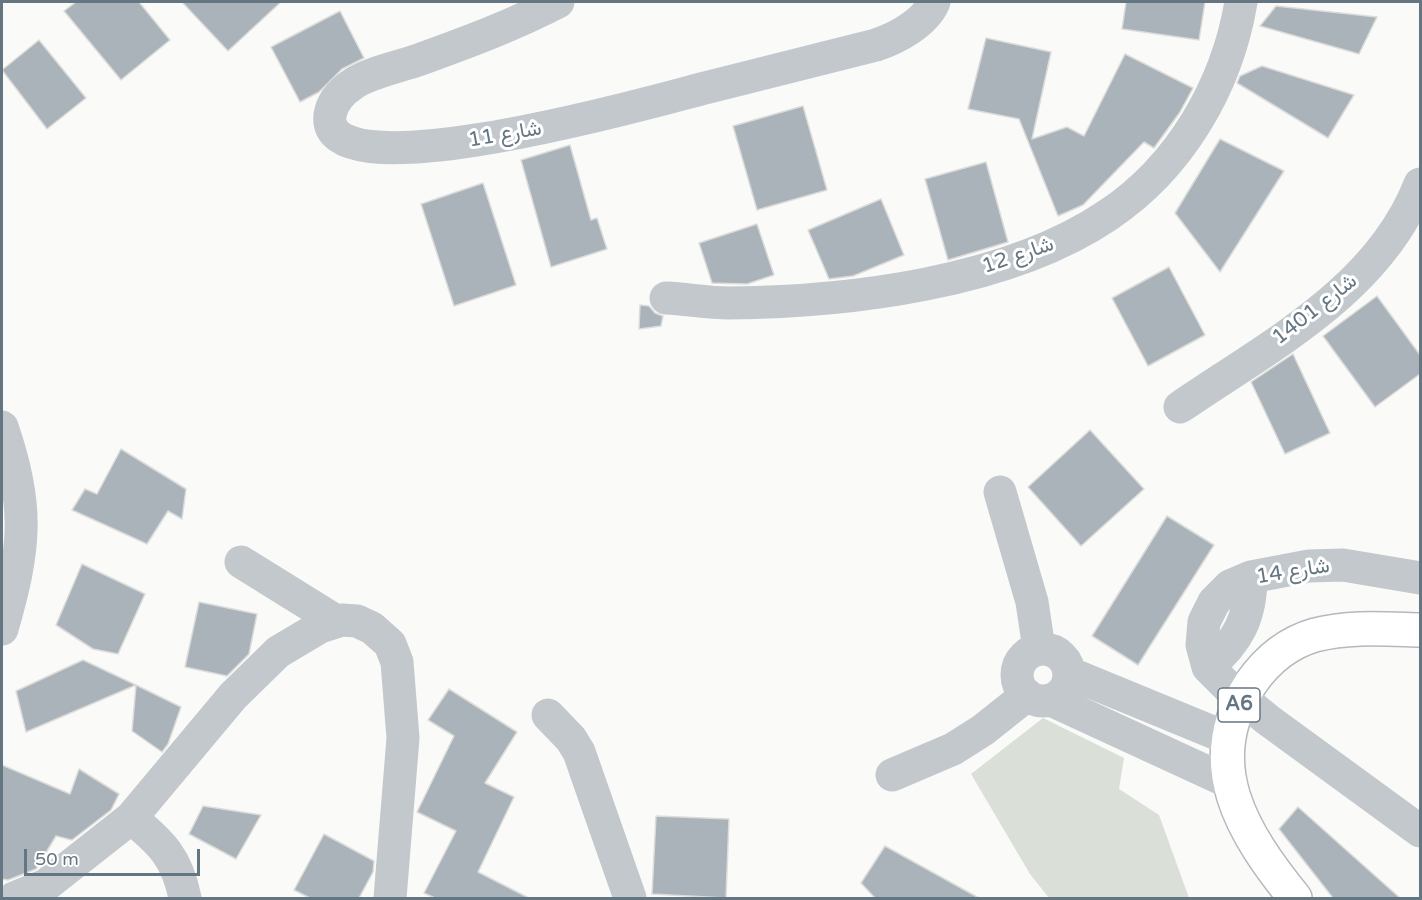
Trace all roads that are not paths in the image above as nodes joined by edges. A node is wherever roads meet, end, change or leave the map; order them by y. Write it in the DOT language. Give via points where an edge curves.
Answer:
graph roads {
  1 [pos="558,2"];
  2 [pos="934,2"];
  3 [pos="1241,2"];
  4 [pos="1420,184"];
  5 [pos="666,298"];
  6 [pos="1180,407"];
  7 [pos="2,427"];
  8 [pos="1000,492"];
  9 [pos="241,562"];
  10 [pos="1251,578"];
  11 [pos="1420,578"];
  12 [pos="336,621"];
  13 [pos="2,629"];
  14 [pos="1420,630"];
  15 [pos="1238,637"];
  16 [pos="1039,649"];
  17 [pos="1267,663"];
  18 [pos="1208,667"];
  19 [pos="1049,689"];
  20 [pos="1242,697"];
  21 [pos="548,715"];
  22 [pos="1227,738"];
  23 [pos="892,775"];
  24 [pos="1231,783"];
  25 [pos="131,818"];
  26 [pos="1420,831"];
  27 [pos="15,898"];
  28 [pos="185,898"];
  29 [pos="390,898"];
  30 [pos="630,898"];
  31 [pos="1294,898"];
  1 -- 2 [label="street, شارع 11" via="472,40 354,83 332,104 329,120 339,137 356,145 404,147 529,133 882,43 916,23"];
  3 -- 5 [label="street, شارع 12" via="1207,107 1136,192 1083,231 1050,247 978,271 907,288 728,303"];
  4 -- 6 [label="street, شارع 1401" via="1393,239 1349,287"];
  7 -- 13 [label="street" via="16,467 21,500 16,579"];
  8 -- 16 [label="street" via="1032,602"];
  9 -- 12 [label="street"];
  10 -- 11 [label="street, شارع 14" via="1309,566 1343,565"];
  10 -- 15 [label="street" via="1247,618"];
  10 -- 18 [label="street, شارع 14" via="1230,586 1214,602 1204,622 1202,645"];
  12 -- 25 [label="street" via="278,652 233,696"];
  12 -- 29 [label="street" via="357,621 372,628 390,644 397,662 403,738"];
  14 -- 17 [label="highway, A6" via="1364,629 1316,635 1295,642"];
  15 -- 17 [label="street"];
  15 -- 18 [label="street"];
  16 -- 19 [label="street" via="1056,652 1063,658"];
  16 -- 19 [label="street" via="1024,657 1017,681"];
  17 -- 20 [label="highway, A6"];
  18 -- 20 [label="street"];
  19 -- 22 [label="street"];
  19 -- 23 [label="street" via="961,744"];
  19 -- 24 [label="street"];
  20 -- 22 [label="highway, A6"];
  20 -- 26 [label="street"];
  21 -- 30 [label="street" via="579,752"];
  22 -- 24 [label="highway, A6" via="1226,761"];
  24 -- 31 [label="highway, A6" via="1248,833"];
  25 -- 27 [label="street" via="46,885"];
  25 -- 28 [label="street" via="165,848 178,870"];
}
